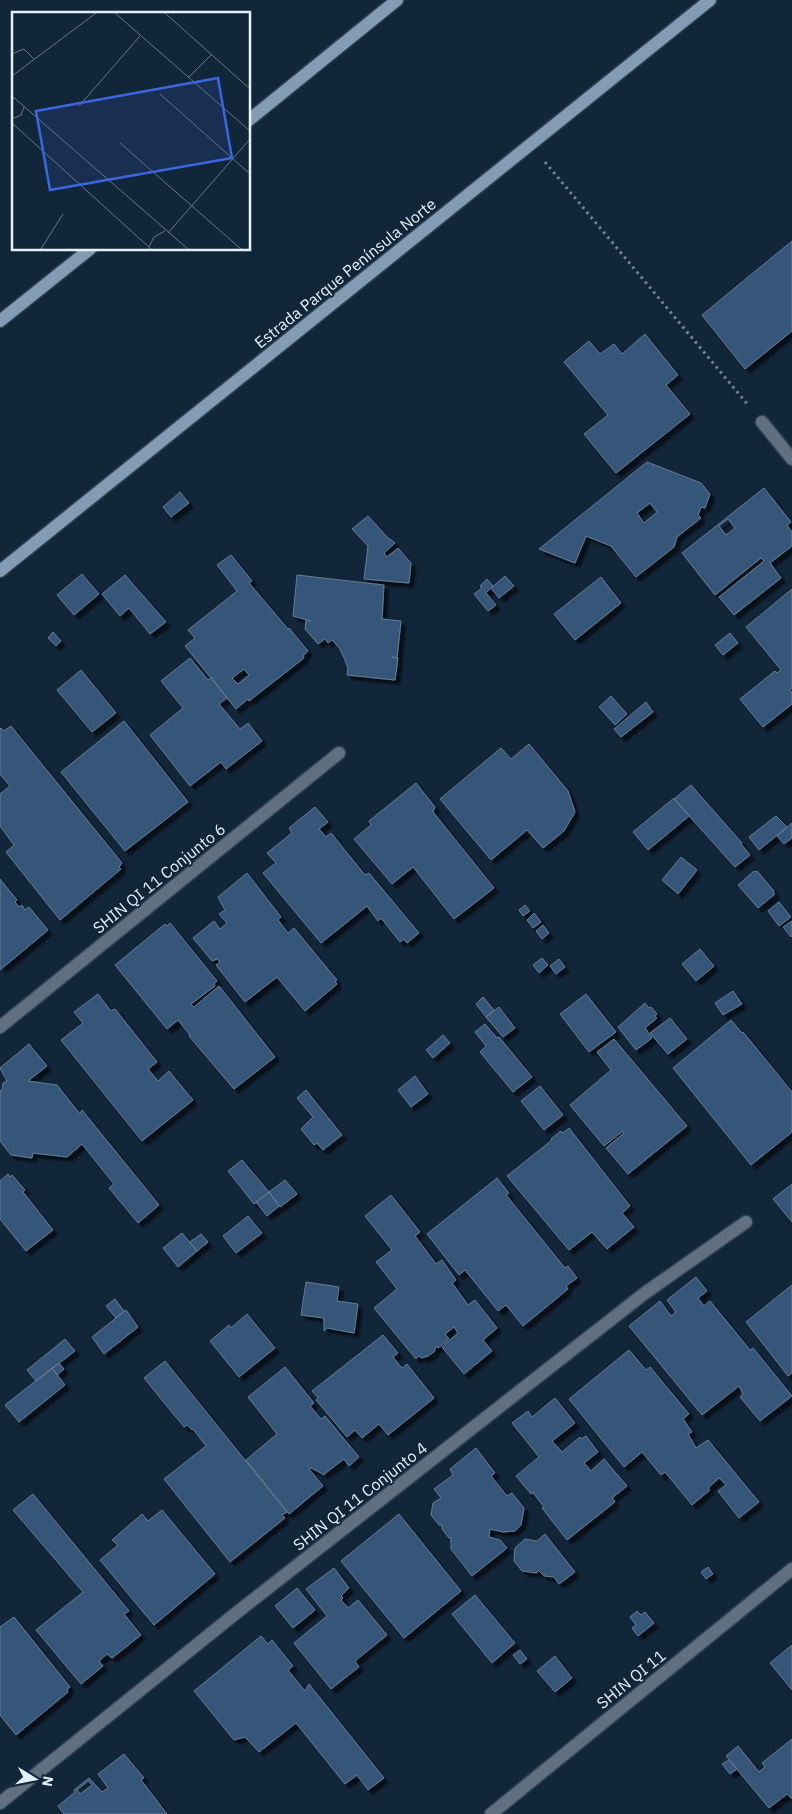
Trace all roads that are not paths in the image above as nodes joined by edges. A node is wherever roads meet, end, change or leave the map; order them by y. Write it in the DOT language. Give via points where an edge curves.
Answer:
graph roads {
  1 [pos="397,0"];
  2 [pos="710,0"];
  3 [pos="250,119"];
  4 [pos="89,250"];
  5 [pos="0,321"];
  6 [pos="762,422"];
  7 [pos="792,459"];
  8 [pos="0,571"];
  9 [pos="339,753"];
  10 [pos="0,1027"];
  11 [pos="746,1222"];
  12 [pos="792,1569"];
  13 [pos="0,1803"];
  14 [pos="491,1814"];
  1 -- 3 [label="main road"];
  2 -- 8 [label="main road, Estrada Parque Península Norte"];
  4 -- 5 [label="main road"];
  6 -- 7 [label="street"];
  9 -- 10 [label="street, SHIN QI 11 Conjunto 6"];
  11 -- 13 [label="street, SHIN QI 11 Conjunto 4" via="606,1323"];
  12 -- 14 [label="street, SHIN QI 11"];
}
